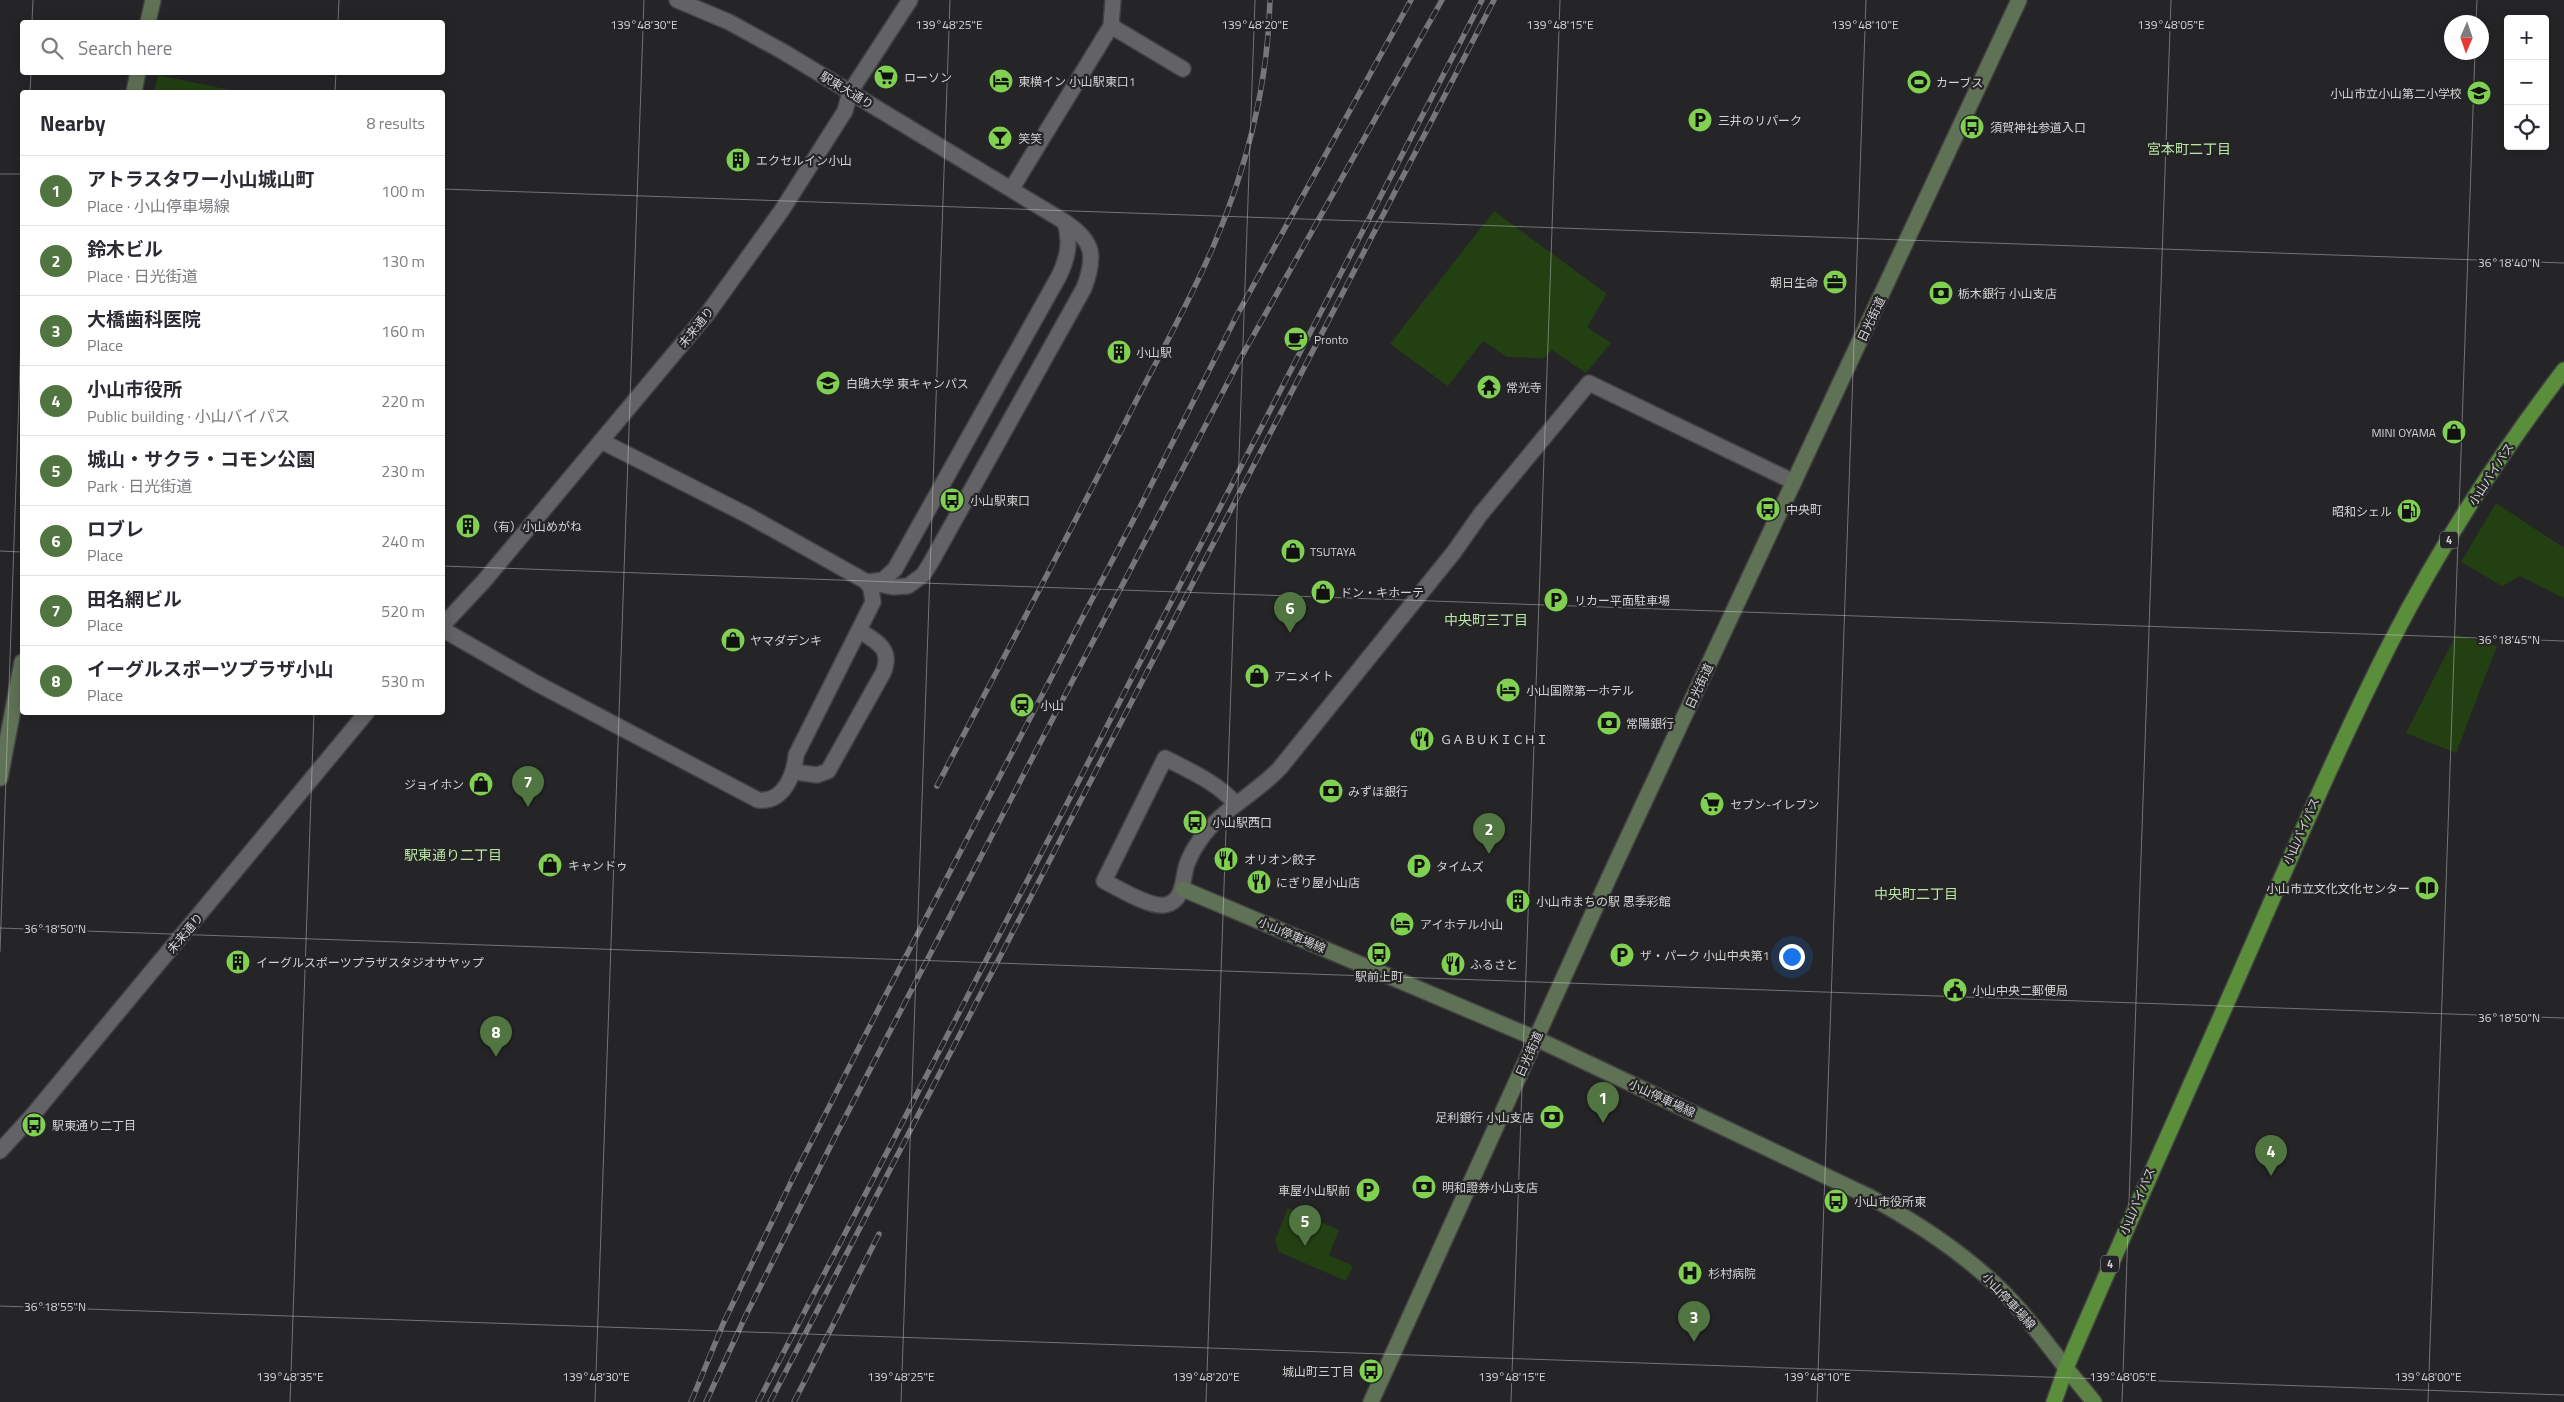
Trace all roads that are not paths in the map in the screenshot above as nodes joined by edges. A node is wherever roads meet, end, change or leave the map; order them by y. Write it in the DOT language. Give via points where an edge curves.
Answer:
graph roads {
  1 [pos="153,0"];
  2 [pos="677,0"];
  3 [pos="910,0"];
  4 [pos="1113,0"];
  5 [pos="2019,0"];
  6 [pos="148,20"];
  7 [pos="1111,26"];
  8 [pos="1183,69"];
  9 [pos="137,75"];
  10 [pos="134,90"];
  11 [pos="850,92"];
  12 [pos="1012,188"];
  13 [pos="1065,222"];
  14 [pos="2564,370"];
  15 [pos="603,442"];
  16 [pos="1794,482"];
  17 [pos="867,582"];
  18 [pos="445,625"];
  19 [pos="445,630"];
  20 [pos="860,631"];
  21 [pos="20,673"];
  22 [pos="366,715"];
  23 [pos="795,772"];
  24 [pos="0,778"];
  25 [pos="1235,803"];
  26 [pos="1183,889"];
  27 [pos="1537,1039"];
  28 [pos="0,1151"];
  29 [pos="2066,1368"];
  30 [pos="1371,1402"];
  31 [pos="2054,1402"];
  32 [pos="2094,1402"];
  1 -- 6 [label="main road"];
  2 -- 11 [label="street, 駅東大通り" via="729,22"];
  3 -- 11 [label="street, 未来通り"];
  4 -- 7 [label="street"];
  5 -- 16 [label="main road, 日光街道"];
  7 -- 8 [label="street"];
  7 -- 12 [label="street"];
  9 -- 10 [label="main road"];
  11 -- 12 [label="street, 駅東大通り"];
  11 -- 15 [label="street, 未来通り" via="845,111 777,218 708,313"];
  12 -- 13 [label="street, 駅東大通り"];
  13 -- 17 [label="street" via="1069,250 1059,276 895,569 883,580"];
  13 -- 17 [label="street, 駅東大通り" via="1088,243 1092,255 1091,271 1084,288 923,575 915,583 900,587"];
  14 -- 29 [label="highway, 小山バイパス / 4" via="2477,493 2414,600 2352,721 2292,850"];
  15 -- 17 [label="street" via="749,516"];
  15 -- 18 [label="street, 未来通り"];
  16 -- 25 [label="street" via="1589,383 1280,768 1268,781"];
  16 -- 27 [label="main road, 日光街道"];
  17 -- 20 [label="street" via="872,602"];
  19 -- 23 [label="street" via="536,683 758,800 766,801 779,795"];
  20 -- 23 [label="street" via="796,755"];
  20 -- 23 [label="street" via="879,642 885,650 887,658 883,673 828,771 816,775"];
  21 -- 24 [label="main road"];
  22 -- 28 [label="street, 未来通り"];
  25 -- 26 [label="street" via="1201,838 1187,865"];
  25 -- 26 [label="street" via="1202,777 1165,758 1104,881 1159,905 1170,903"];
  26 -- 27 [label="main road, 小山停車場線"];
  27 -- 29 [label="main road, 小山停車場線" via="1803,1163 1907,1217 1972,1264 1998,1288"];
  27 -- 30 [label="main road, 日光街道"];
  29 -- 31 [label="highway, 小山バイパス / 4"];
  29 -- 32 [label="main road"];
}
